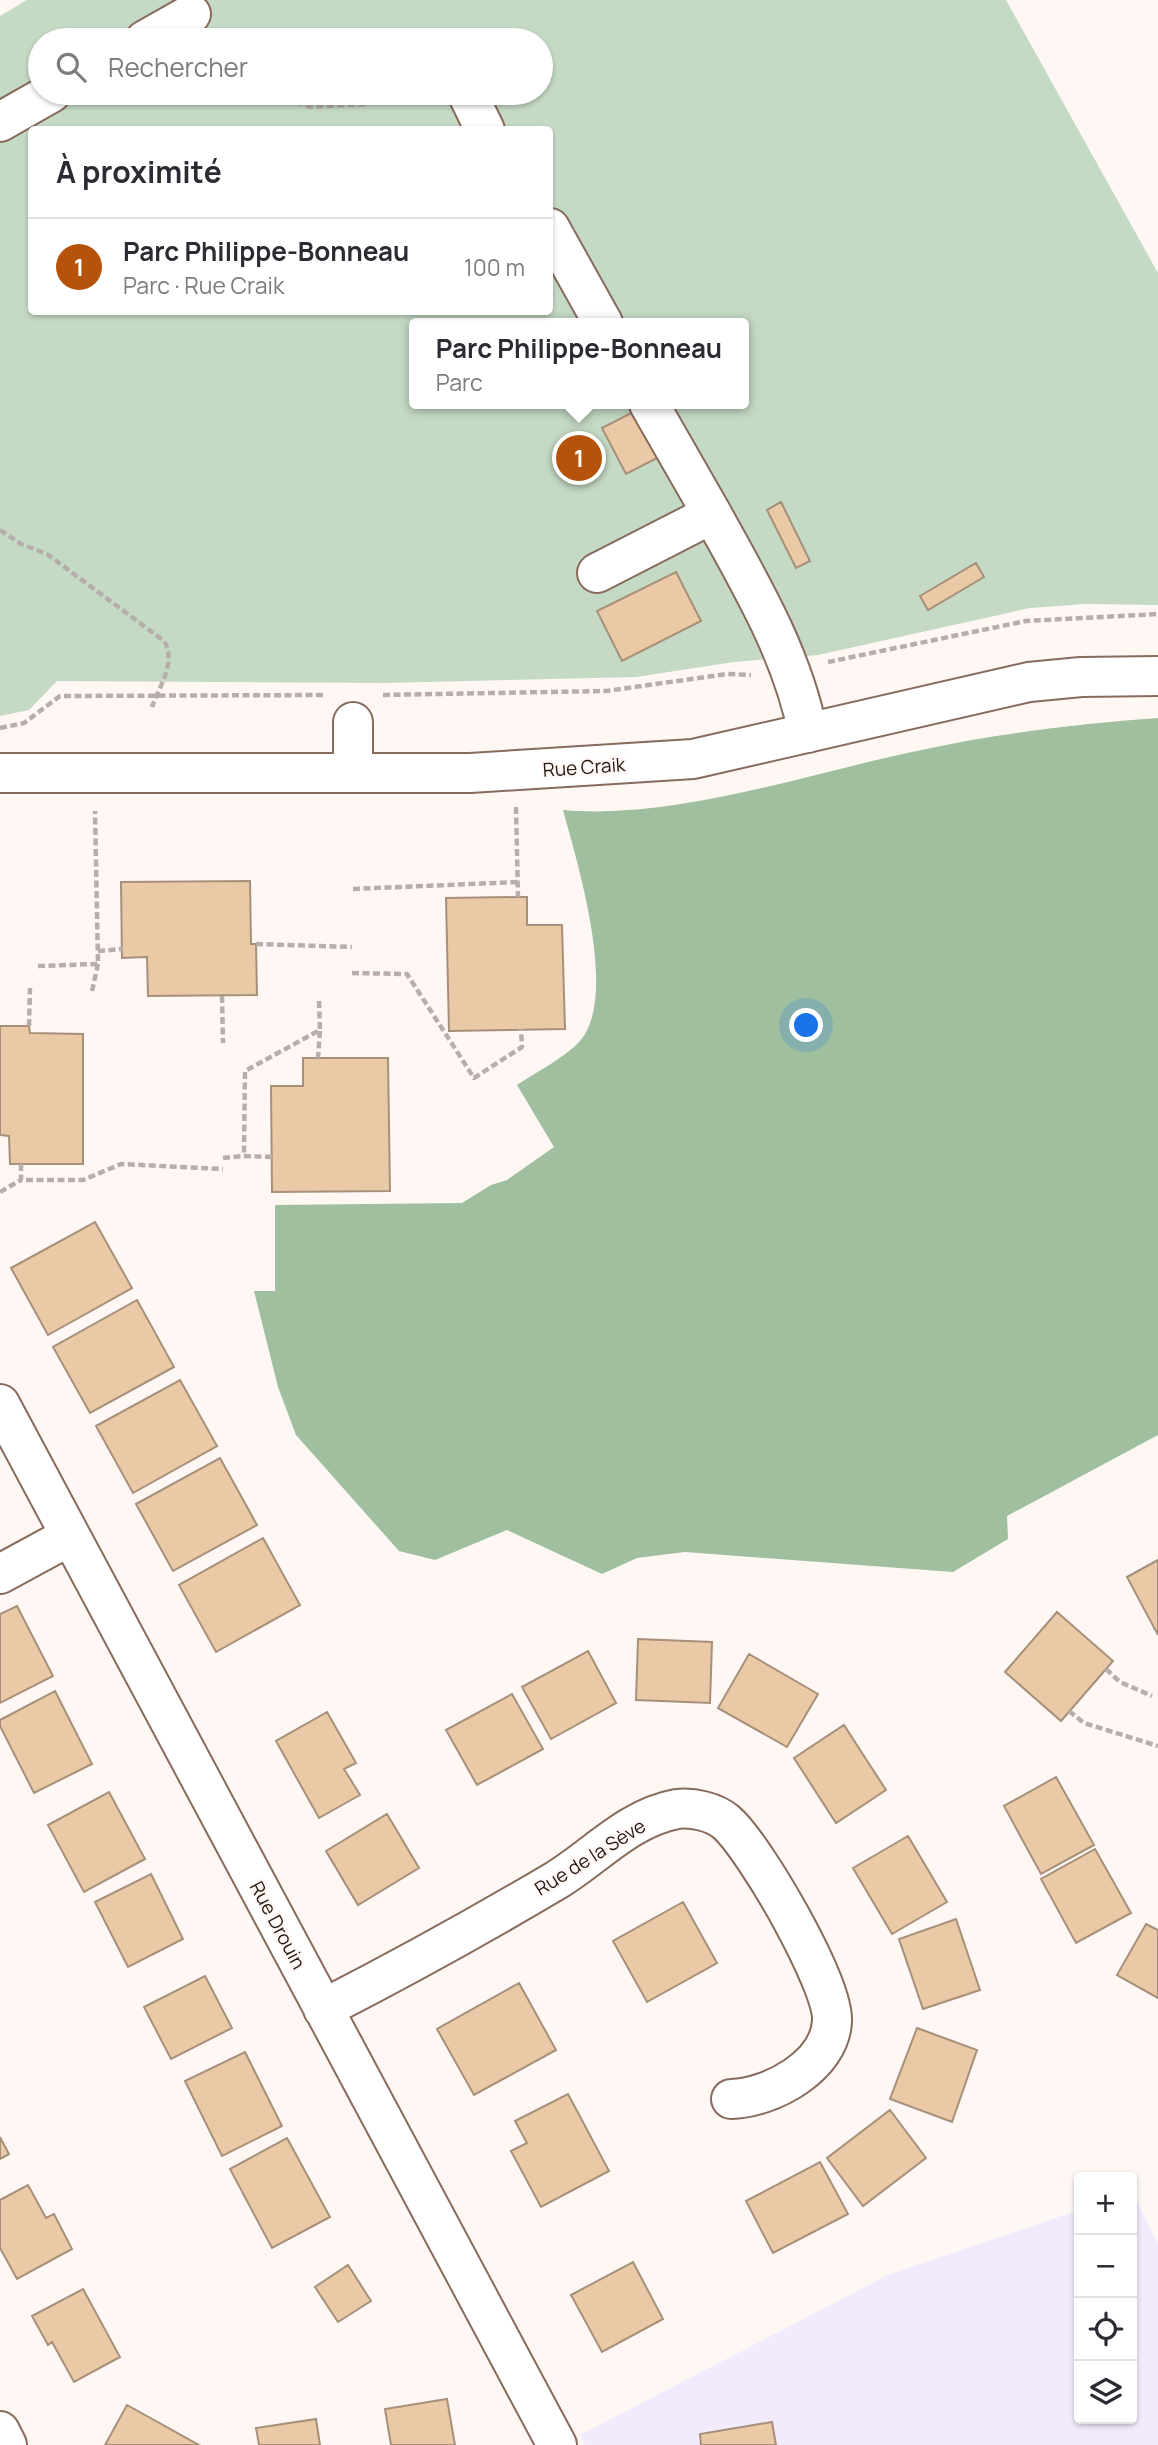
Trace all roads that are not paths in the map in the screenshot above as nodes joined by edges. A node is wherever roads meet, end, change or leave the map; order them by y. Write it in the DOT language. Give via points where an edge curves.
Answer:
graph roads {
  1 [pos="191,14"];
  2 [pos="166,28"];
  3 [pos="30,105"];
  4 [pos="473,105"];
  5 [pos="0,122"];
  6 [pos="483,126"];
  7 [pos="553,233"];
  8 [pos="601,318"];
  9 [pos="652,409"];
  10 [pos="712,514"];
  11 [pos="597,573"];
  12 [pos="1158,676"];
  13 [pos="353,722"];
  14 [pos="808,733"];
  15 [pos="353,772"];
  16 [pos="0,773"];
  17 [pos="0,1404"];
  18 [pos="70,1536"];
  19 [pos="0,1574"];
  20 [pos="323,2010"];
  21 [pos="732,2099"];
  22 [pos="0,2431"];
  23 [pos="7,2445"];
  24 [pos="557,2445"];
  1 -- 2 [label="street"];
  3 -- 5 [label="street"];
  4 -- 6 [label="street"];
  7 -- 8 [label="street"];
  9 -- 10 [label="street"];
  10 -- 11 [label="street"];
  10 -- 14 [label="street" via="772,623 797,685"];
  12 -- 14 [label="street, Rue Craik" via="1029,682"];
  13 -- 15 [label="street"];
  14 -- 15 [label="street, Rue Craik" via="693,759 515,772"];
  15 -- 16 [label="street, Rue Craik"];
  17 -- 18 [label="street, Rue Drouin"];
  18 -- 19 [label="street"];
  18 -- 20 [label="street, Rue Drouin"];
  20 -- 21 [label="street, Rue de la Sève" via="557,1880 628,1829 678,1809 701,1810 724,1820 743,1838 823,1982 832,2022 826,2043 803,2070 761,2094"];
  20 -- 24 [label="street, Rue Drouin"];
  22 -- 23 [label="street"];
}
